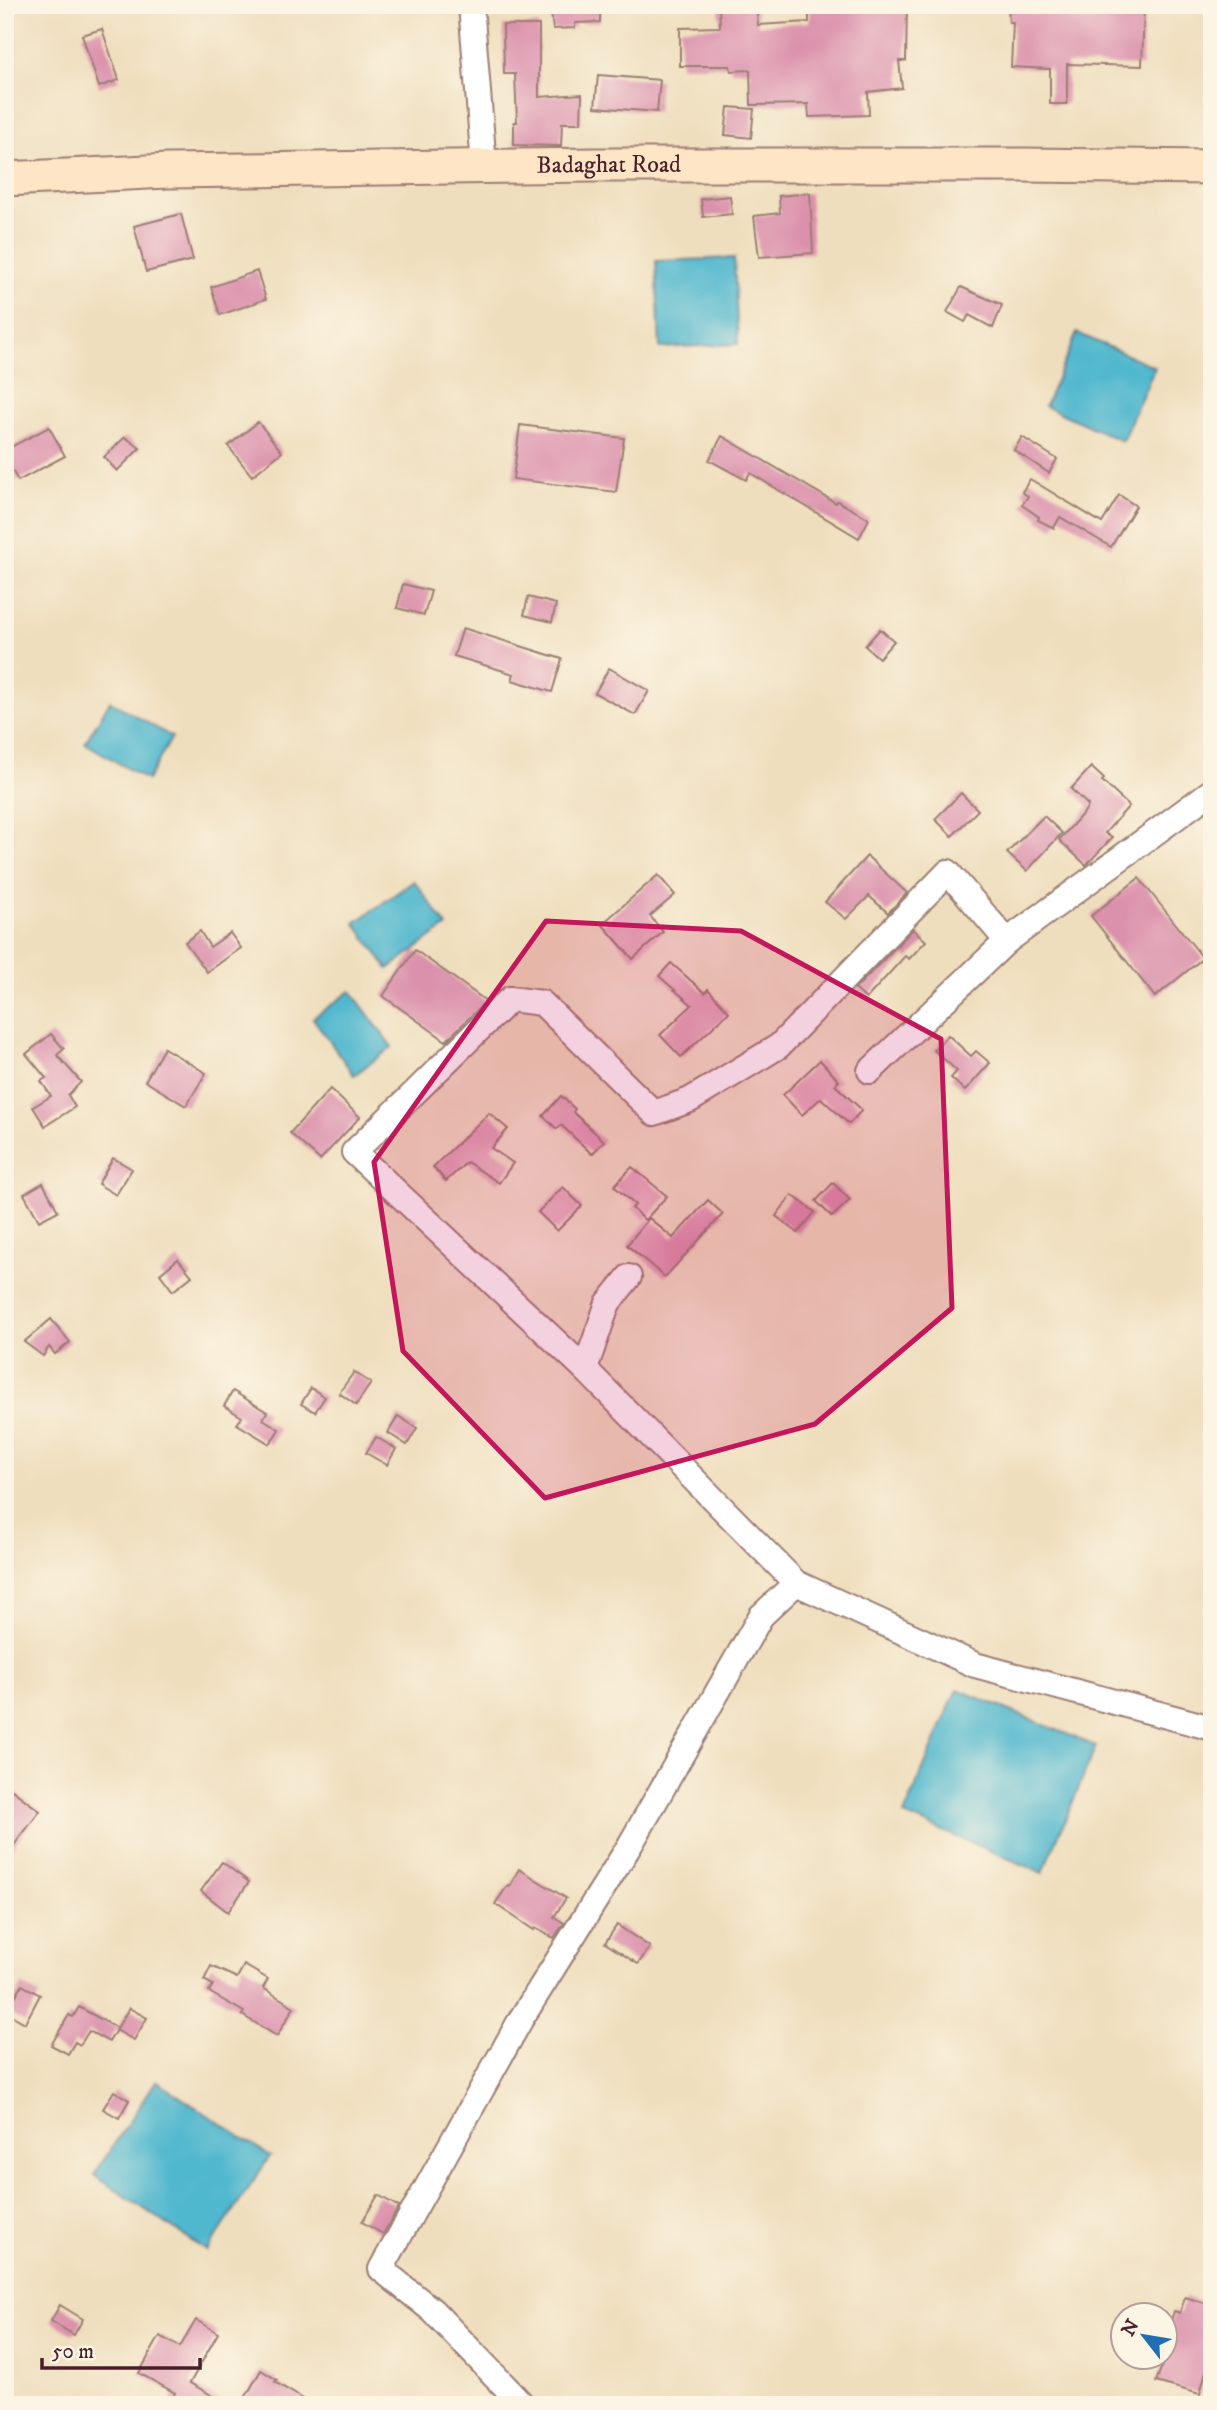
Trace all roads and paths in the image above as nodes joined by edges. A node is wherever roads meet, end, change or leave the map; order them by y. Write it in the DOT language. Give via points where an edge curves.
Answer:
graph roads {
  1 [pos="471,5"];
  2 [pos="484,166"];
  3 [pos="1212,167"];
  4 [pos="5,178"];
  5 [pos="1212,790"];
  6 [pos="1007,941"];
  7 [pos="870,1071"];
  8 [pos="629,1278"];
  9 [pos="585,1369"];
  10 [pos="796,1583"];
  11 [pos="1212,1728"];
  12 [pos="519,2405"];
  1 -- 2 [label="street"];
  2 -- 3 [label="main road, Badaghat Road"];
  2 -- 4 [label="main road, Badaghat Road"];
  5 -- 6 [label="street"];
  6 -- 7 [label="street"];
  6 -- 9 [label="street" via="948,872 779,1046 690,1100 654,1113 542,1003 510,999 354,1152"];
  8 -- 9 [label="street" via="608,1303"];
  9 -- 10 [label="street"];
  10 -- 11 [label="street" via="975,1665"];
  10 -- 12 [label="street" via="761,1616 630,1845 521,2019 381,2269 433,2311"];
}
